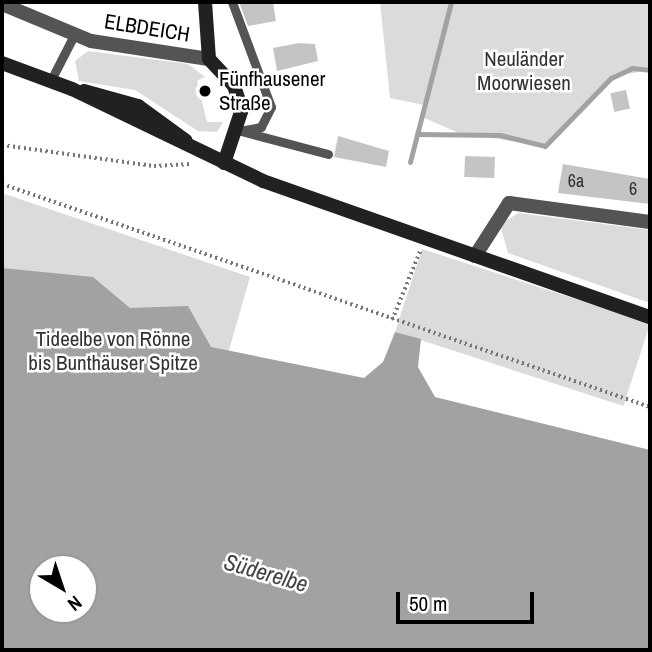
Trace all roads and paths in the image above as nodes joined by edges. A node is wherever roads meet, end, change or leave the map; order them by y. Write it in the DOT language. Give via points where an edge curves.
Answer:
graph roads {
  1 [pos="205,2"];
  2 [pos="232,2"];
  3 [pos="2,4"];
  4 [pos="74,36"];
  5 [pos="209,59"];
  6 [pos="2,63"];
  7 [pos="51,80"];
  8 [pos="239,131"];
  9 [pos="2,145"];
  10 [pos="328,154"];
  11 [pos="224,163"];
  12 [pos="2,184"];
  13 [pos="650,222"];
  14 [pos="475,256"];
  15 [pos="417,258"];
  16 [pos="650,317"];
  17 [pos="392,320"];
  18 [pos="650,407"];
  1 -- 5 [label="street"];
  2 -- 8 [label="lane" via="271,107 261,127"];
  3 -- 4 [label="street, ELBDEICH"];
  4 -- 5 [label="street, ELBDEICH"];
  4 -- 7 [label="lane"];
  5 -- 8 [label="street" via="239,96"];
  6 -- 7 [label="street"];
  7 -- 11 [label="street" via="138,106 197,150"];
  8 -- 10 [label="lane"];
  8 -- 11 [label="street"];
  9 -- 11 [label="path" via="154,166"];
  11 -- 14 [label="street"];
  12 -- 17 [label="path"];
  13 -- 14 [label="street" via="509,203"];
  14 -- 16 [label="street"];
  15 -- 17 [label="path"];
  17 -- 18 [label="path"];
}
